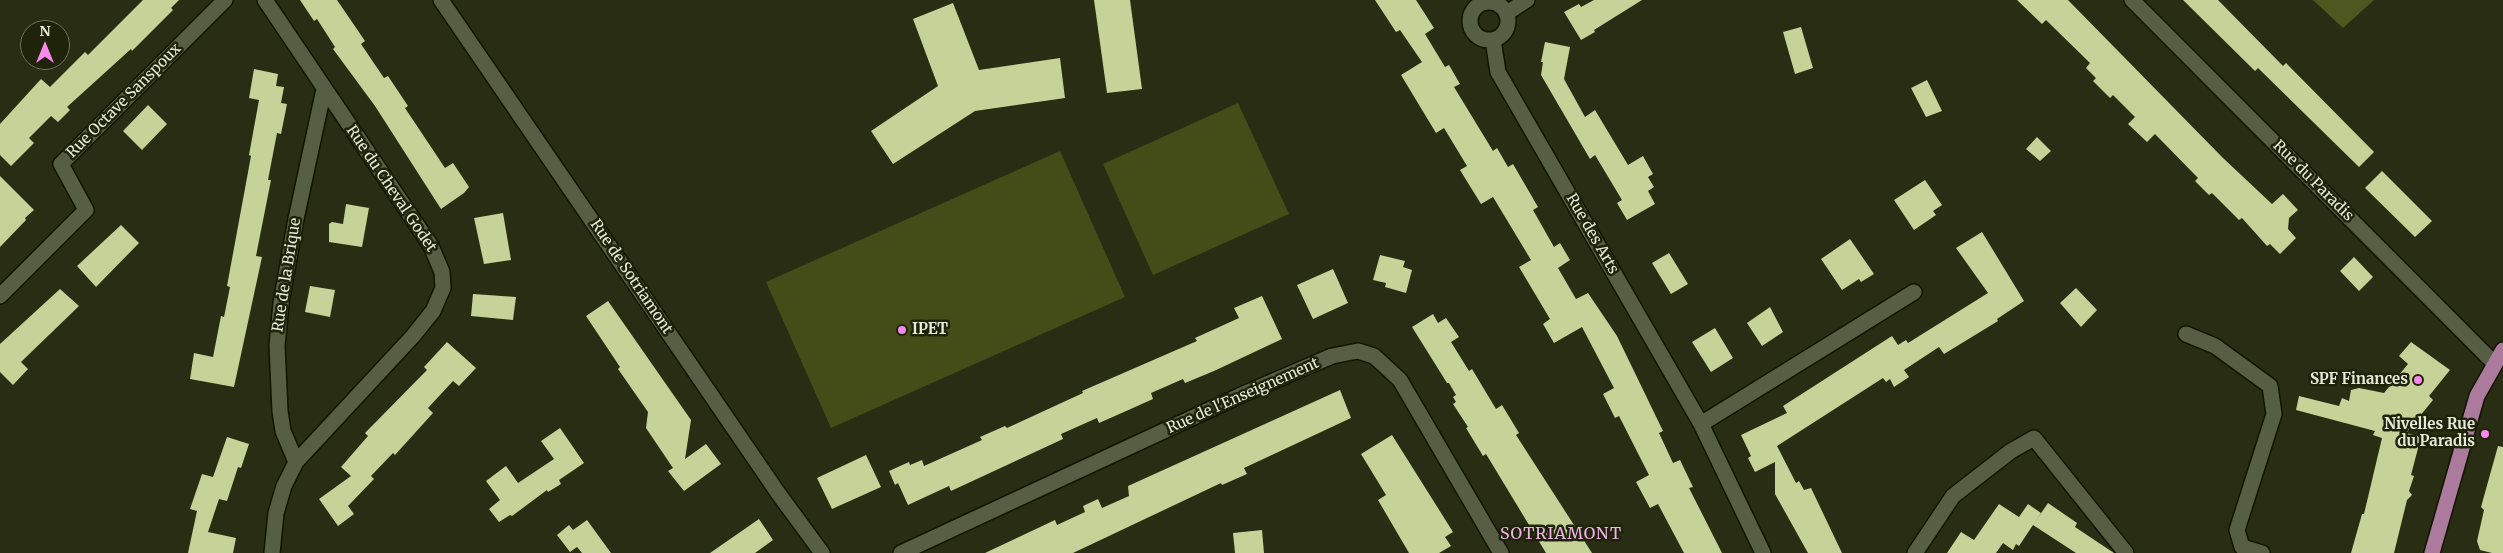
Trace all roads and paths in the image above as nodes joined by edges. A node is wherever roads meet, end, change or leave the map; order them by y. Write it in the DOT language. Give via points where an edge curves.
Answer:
graph roads {
  1 [pos="225,0"];
  2 [pos="265,0"];
  3 [pos="441,0"];
  4 [pos="1527,0"];
  5 [pos="2132,0"];
  6 [pos="1469,5"];
  7 [pos="1507,13"];
  8 [pos="1493,40"];
  9 [pos="324,88"];
  10 [pos="1914,292"];
  11 [pos="0,296"];
  12 [pos="2186,334"];
  13 [pos="2498,357"];
  14 [pos="1701,424"];
  15 [pos="296,462"];
  16 [pos="272,553"];
  17 [pos="822,553"];
  18 [pos="901,553"];
  19 [pos="1501,553"];
  20 [pos="1763,553"];
  21 [pos="1915,553"];
  22 [pos="2126,553"];
  23 [pos="2262,553"];
  24 [pos="2432,553"];
  1 -- 11 [label="street, Rue Octave Sanspoux" via="61,164 86,210"];
  2 -- 9 [label="street, Rue du Cheval Godet"];
  3 -- 17 [label="street, Rue de Sotriamont" via="778,494"];
  4 -- 7 [label="street"];
  5 -- 13 [label="street, Rue du Paradis"];
  6 -- 7 [label="street" via="1489,1 1498,3"];
  6 -- 8 [label="street" via="1474,33"];
  7 -- 8 [label="street" via="1509,19 1505,32"];
  8 -- 14 [label="street, Rue des Arts" via="1498,72"];
  9 -- 15 [label="street, Rue de la Brique" via="296,219 281,302 277,346 280,411"];
  9 -- 15 [label="street, Rue du Cheval Godet" via="431,246 442,272 443,288 433,312 413,336"];
  10 -- 14 [label="street"];
  12 -- 23 [label="street" via="2215,346 2270,386 2274,414 2237,530 2242,547"];
  13 -- 24 [label="main road" via="2478,396"];
  14 -- 20 [label="street, Rue des Arts"];
  15 -- 16 [label="street, Rue du Cheval Godet" via="276,513"];
  18 -- 19 [label="street, Rue de l'Enseignement" via="1239,396 1332,356 1358,351 1374,356 1400,380"];
  21 -- 22 [label="street" via="1953,496 2011,451 2034,438"];
}
